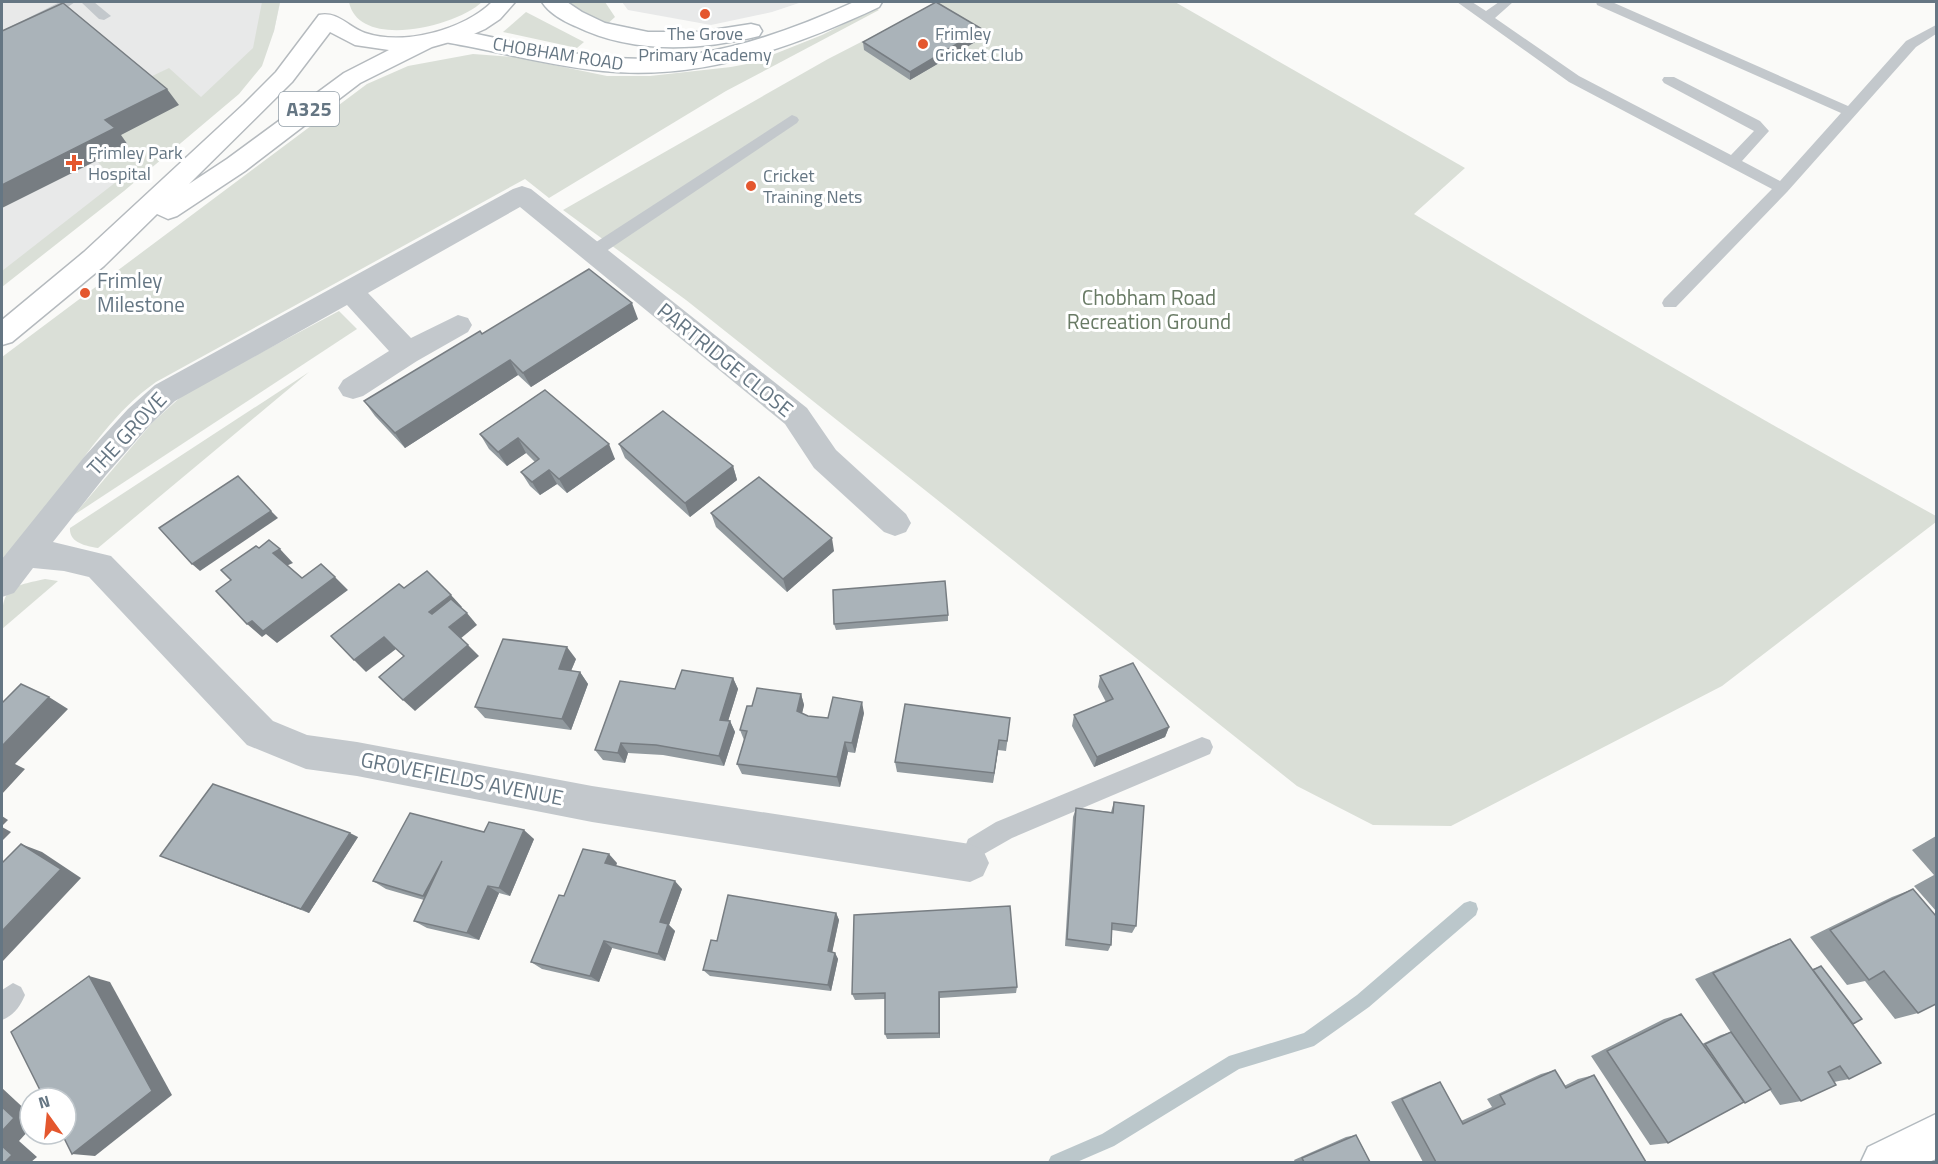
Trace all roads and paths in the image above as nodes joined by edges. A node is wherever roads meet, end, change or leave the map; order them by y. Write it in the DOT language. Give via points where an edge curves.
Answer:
graph roads {
  1 [pos="68,2"];
  2 [pos="87,2"];
  3 [pos="504,2"];
  4 [pos="553,2"];
  5 [pos="828,2"];
  6 [pos="871,2"];
  7 [pos="1464,2"];
  8 [pos="1507,2"];
  9 [pos="1602,2"];
  10 [pos="327,11"];
  11 [pos="50,13"];
  12 [pos="104,16"];
  13 [pos="1486,18"];
  14 [pos="1936,29"];
  15 [pos="37,30"];
  16 [pos="2,36"];
  17 [pos="437,38"];
  18 [pos="1669,80"];
  19 [pos="1851,112"];
  20 [pos="792,120"];
  21 [pos="1733,162"];
  22 [pos="1782,188"];
  23 [pos="540,211"];
  24 [pos="592,252"];
  25 [pos="94,259"];
  26 [pos="349,290"];
  27 [pos="1670,303"];
  28 [pos="458,325"];
  29 [pos="2,334"];
  30 [pos="407,353"];
  31 [pos="353,388"];
  32 [pos="895,523"];
  33 [pos="25,554"];
  34 [pos="2,583"];
  35 [pos="1202,747"];
  36 [pos="970,862"];
  37 [pos="1936,1136"];
  38 [pos="1883,1162"];
  1 -- 11 [label="lane"];
  2 -- 12 [label="lane"];
  3 -- 17 [label="main road" via="486,18"];
  4 -- 5 [label="main road, CHOBHAM ROAD" via="606,32 680,40 734,35"];
  6 -- 17 [label="main road, CHOBHAM ROAD" via="766,46 706,62 677,65 602,64"];
  7 -- 13 [label="lane"];
  8 -- 13 [label="lane"];
  9 -- 19 [label="lane"];
  10 -- 17 [label="main road" via="347,34 364,40 399,45"];
  10 -- 25 [label="main road, A325" via="284,76 253,109"];
  11 -- 15 [label="lane"];
  11 -- 16 [label="lane"];
  13 -- 21 [label="lane" via="1574,79"];
  14 -- 19 [label="lane" via="1911,44"];
  17 -- 25 [label="main road, A325" via="352,78 236,165"];
  18 -- 21 [label="lane" via="1762,131"];
  19 -- 22 [label="lane"];
  20 -- 24 [label="lane"];
  21 -- 22 [label="lane"];
  22 -- 27 [label="lane"];
  23 -- 24 [label="street, PARTRIDGE CLOSE"];
  23 -- 26 [label="street, THE GROVE" via="522,195"];
  24 -- 32 [label="street, PARTRIDGE CLOSE" via="796,416 825,459"];
  25 -- 29 [label="main road, A325"];
  26 -- 30 [label="street"];
  26 -- 33 [label="street, THE GROVE" via="154,401 95,466"];
  28 -- 30 [label="street"];
  30 -- 31 [label="street"];
  33 -- 34 [label="street, THE GROVE"];
  33 -- 36 [label="street, GROVEFIELDS AVENUE" via="64,557 99,566 260,733 306,752 592,804"];
  35 -- 36 [label="lane" via="1004,830 976,847"];
  37 -- 38 [label="main road"];
}
